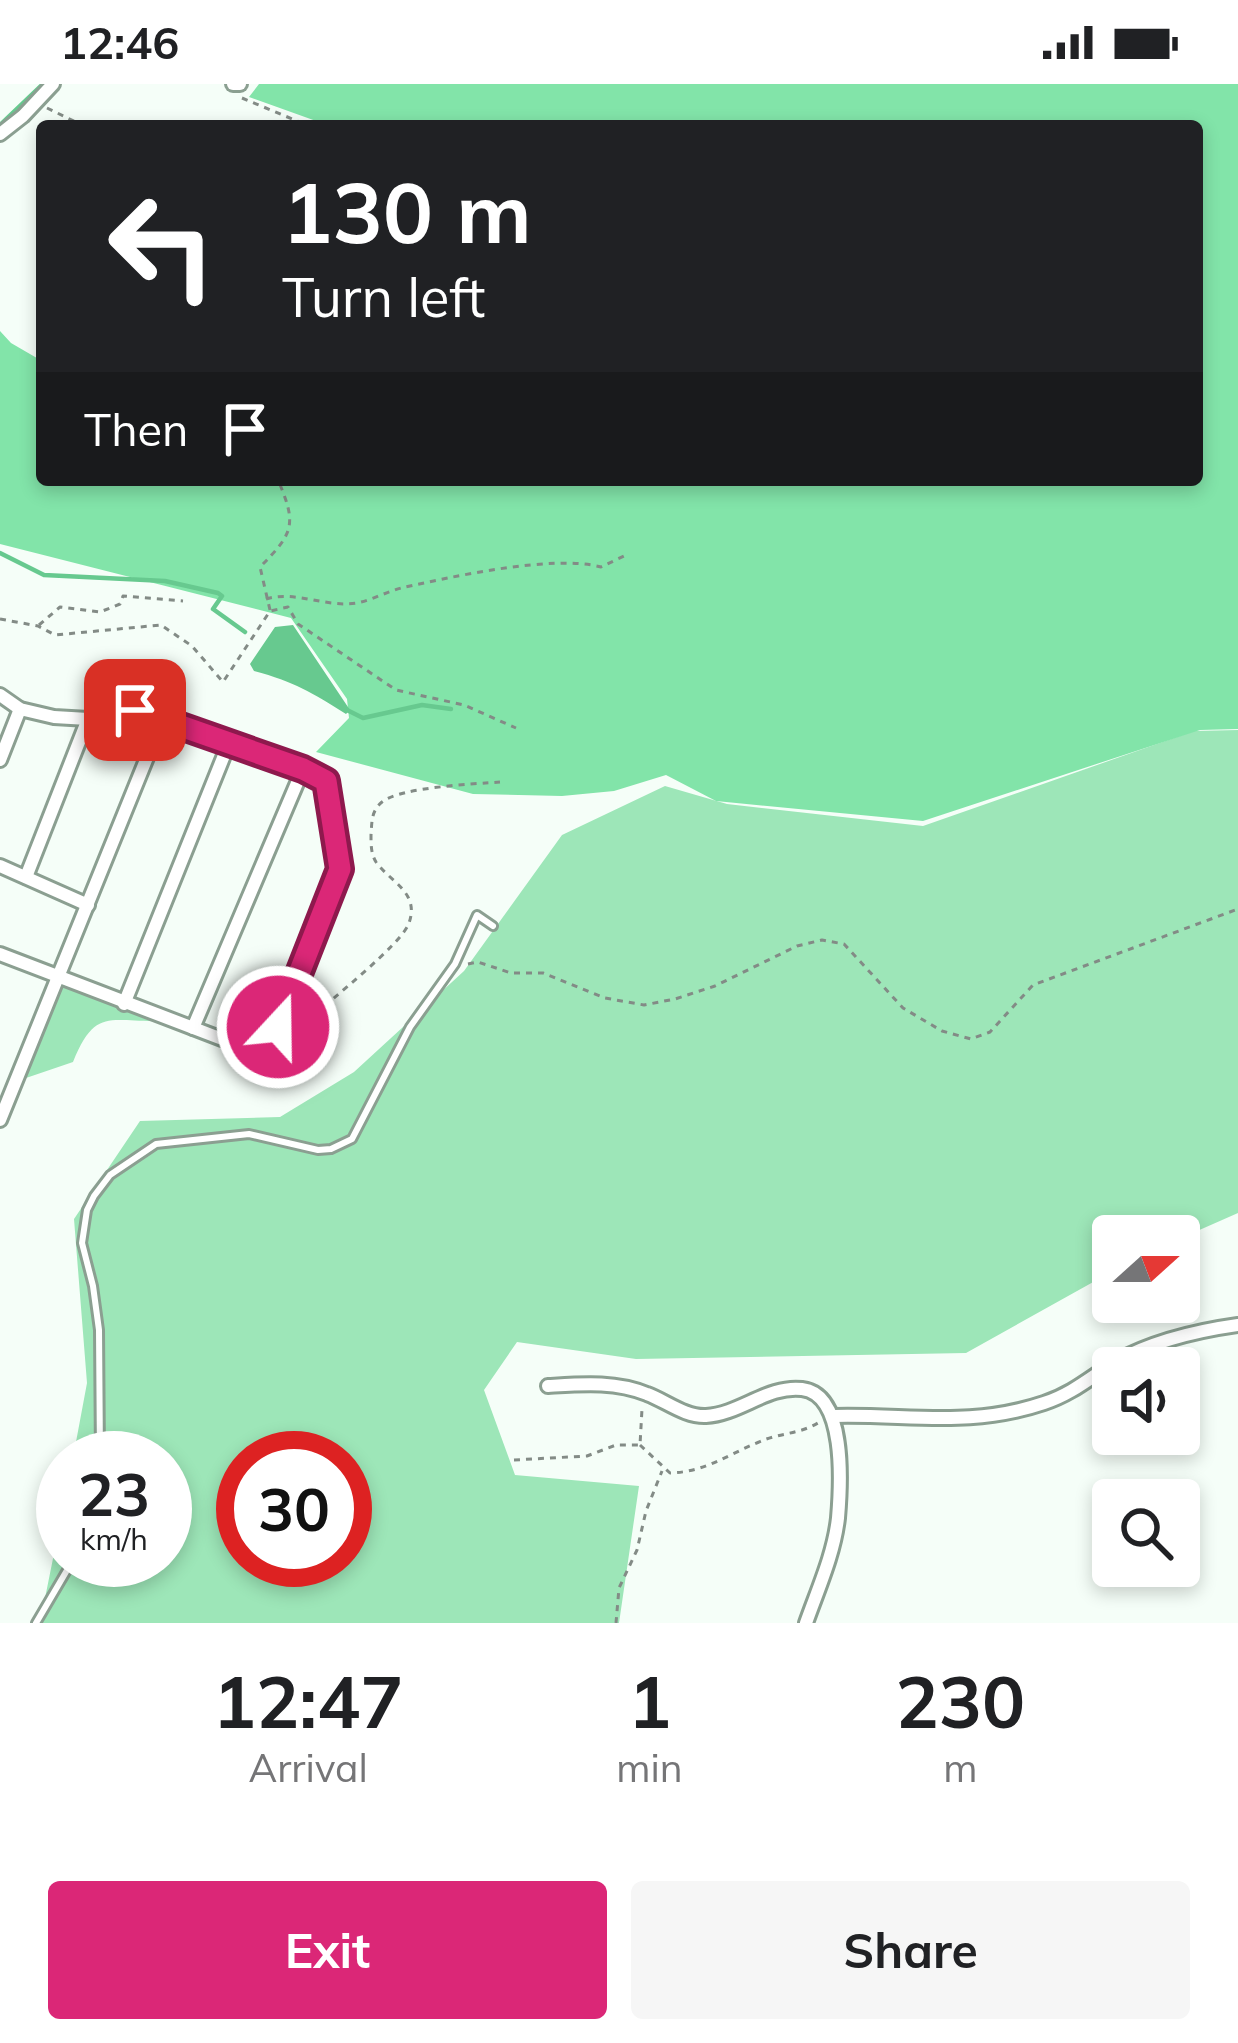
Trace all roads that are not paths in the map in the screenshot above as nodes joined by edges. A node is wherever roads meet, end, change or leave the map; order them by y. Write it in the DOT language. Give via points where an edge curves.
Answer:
graph roads {
  1 [pos="53,84"];
  2 [pos="0,134"];
  3 [pos="0,694"];
  4 [pos="20,709"];
  5 [pos="163,718"];
  6 [pos="88,719"];
  7 [pos="229,743"];
  8 [pos="0,760"];
  9 [pos="303,769"];
  10 [pos="0,866"];
  11 [pos="26,878"];
  12 [pos="88,905"];
  13 [pos="493,926"];
  14 [pos="0,954"];
  15 [pos="58,978"];
  16 [pos="124,1004"];
  17 [pos="193,1028"];
  18 [pos="0,1120"];
  19 [pos="1238,1325"];
  20 [pos="548,1387"];
  21 [pos="834,1416"];
  22 [pos="100,1431"];
  23 [pos="57,1587"];
  24 [pos="36,1623"];
  25 [pos="806,1623"];
  1 -- 2 [label="street"];
  3 -- 4 [label="street"];
  4 -- 6 [label="street"];
  4 -- 8 [label="street"];
  5 -- 6 [label="street" via="135,710"];
  5 -- 7 [label="street"];
  5 -- 12 [label="street"];
  6 -- 11 [label="street"];
  7 -- 9 [label="street"];
  7 -- 16 [label="street"];
  9 -- 17 [label="street"];
  9 -- 17 [label="street" via="326,781 340,869 278,1027 222,1039"];
  10 -- 11 [label="street"];
  11 -- 12 [label="street"];
  12 -- 15 [label="street"];
  13 -- 22 [label="lane" via="477,915 352,1139 318,1150 249,1134 156,1144 110,1175 87,1210 82,1243 99,1330"];
  14 -- 15 [label="street"];
  15 -- 16 [label="street"];
  15 -- 18 [label="street"];
  16 -- 17 [label="street"];
  19 -- 21 [label="street" via="1180,1335 1051,1401 992,1418"];
  20 -- 21 [label="street" via="597,1382 702,1417 806,1389 824,1396"];
  21 -- 25 [label="street" via="838,1518"];
  23 -- 24 [label="lane"];
}
